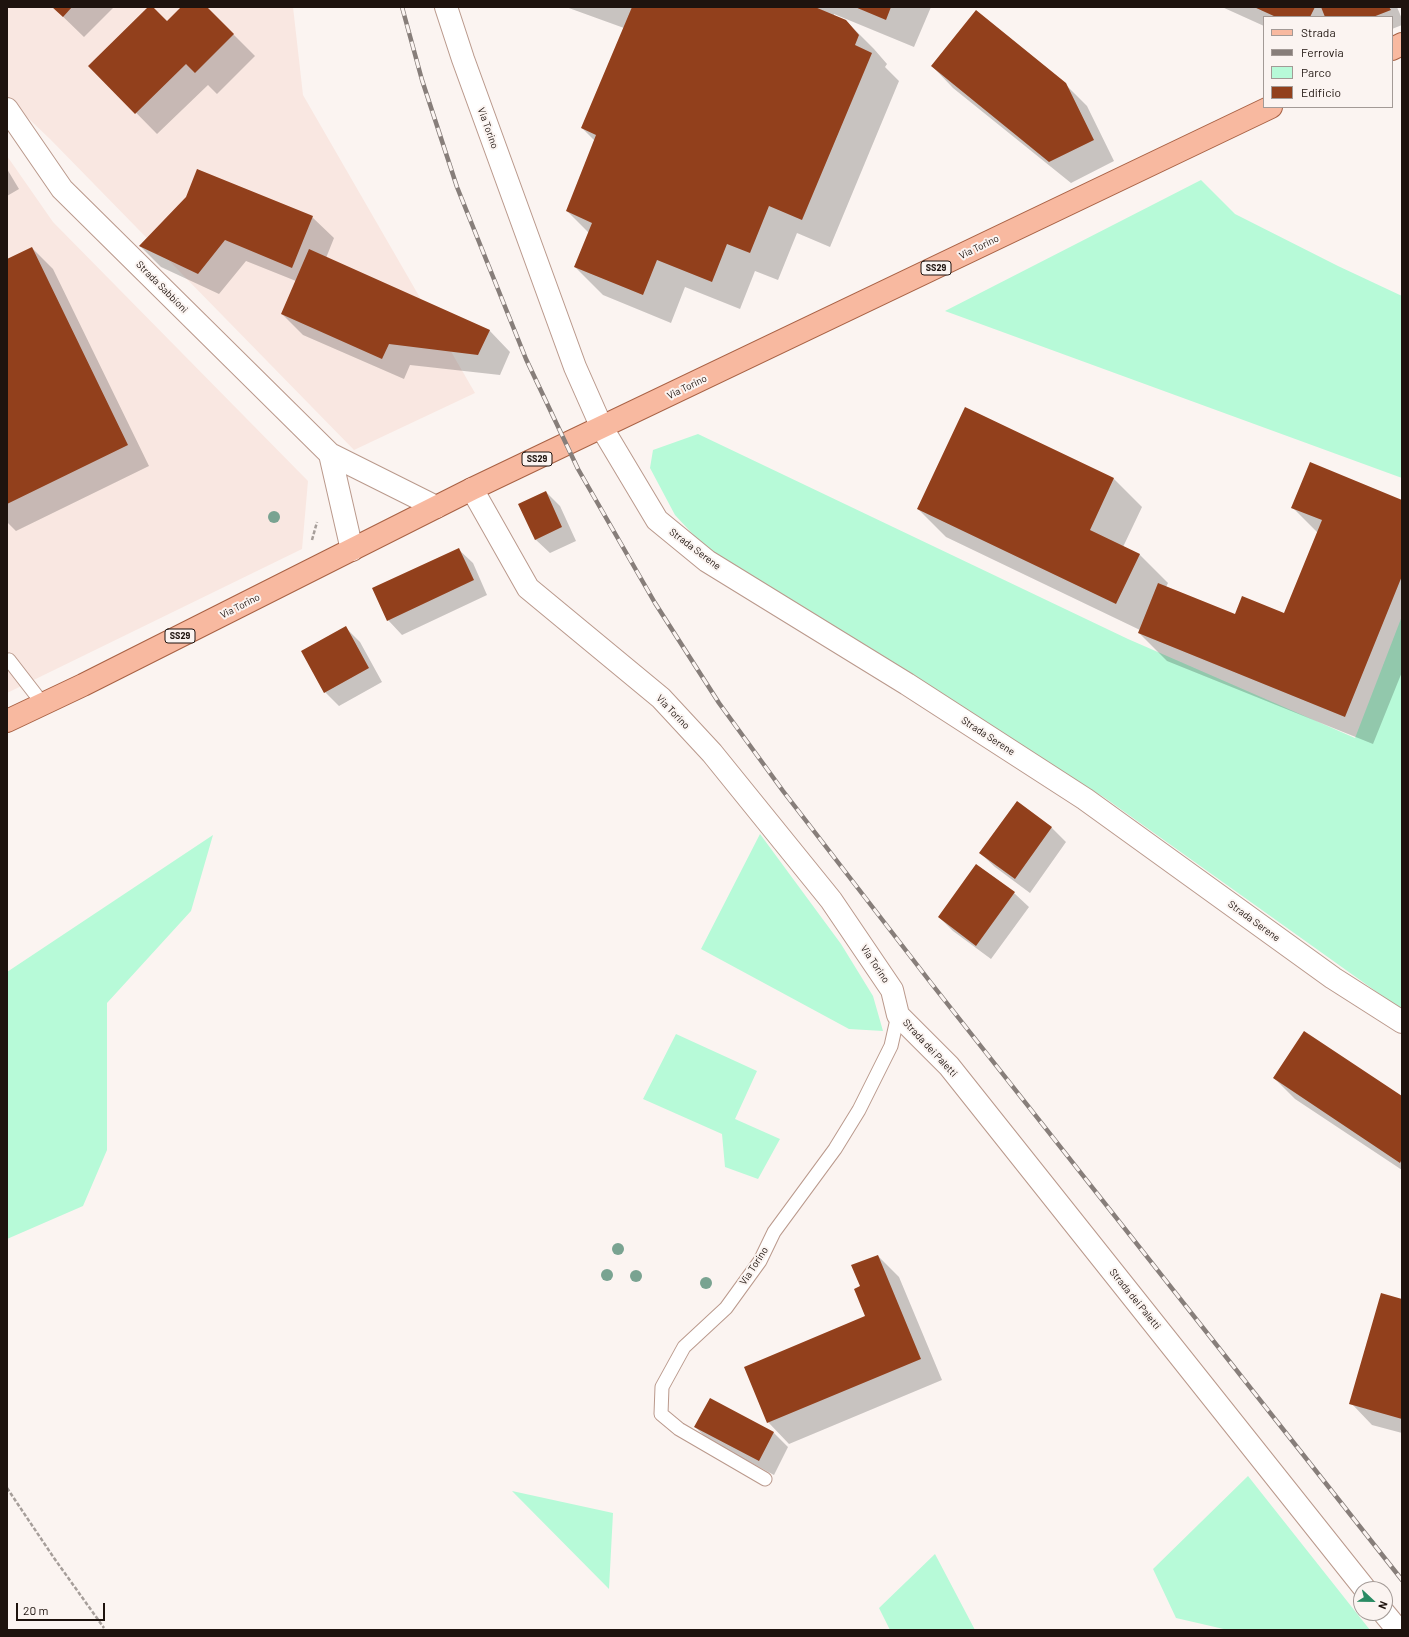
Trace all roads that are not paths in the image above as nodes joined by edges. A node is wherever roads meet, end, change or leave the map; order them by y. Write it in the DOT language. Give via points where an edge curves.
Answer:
graph roads {
  1 [pos="446,7"];
  2 [pos="1402,44"];
  3 [pos="1393,48"];
  4 [pos="1269,108"];
  5 [pos="7,109"];
  6 [pos="602,428"];
  7 [pos="330,454"];
  8 [pos="472,489"];
  9 [pos="436,507"];
  10 [pos="352,550"];
  11 [pos="7,661"];
  12 [pos="43,704"];
  13 [pos="7,721"];
  14 [pos="898,1015"];
  15 [pos="1402,1022"];
  16 [pos="765,1479"];
  17 [pos="1359,1581"];
  18 [pos="1391,1621"];
  19 [pos="1398,1630"];
  1 -- 6 [label="street, Via Torino" via="575,367"];
  2 -- 3 [label="main road"];
  4 -- 6 [label="main road, Via Torino / SS29"];
  5 -- 7 [label="street, Strada Sabbioni" via="62,189"];
  6 -- 8 [label="main road, Via Torino / SS29"];
  6 -- 15 [label="street, Strada Serene" via="657,520 707,561 907,684 1085,799 1333,978"];
  7 -- 9 [label="street, Strada Sabbioni"];
  7 -- 10 [label="street"];
  8 -- 9 [label="main road, Via Torino / SS29"];
  8 -- 14 [label="street, Via Torino" via="528,588 661,698 712,753 826,894 892,990"];
  9 -- 10 [label="main road, Via Torino / SS29"];
  10 -- 12 [label="main road, Via Torino / SS29"];
  11 -- 12 [label="lane" via="9,660"];
  12 -- 13 [label="main road, Via Torino / SS29"];
  14 -- 16 [label="lane, Via Torino" via="892,1046 859,1110 835,1149 774,1232 760,1261 726,1308 684,1347 662,1387 660,1414 679,1429"];
  14 -- 17 [label="street, Strada dei Paletti" via="949,1066"];
  18 -- 19 [label="street"];
}
